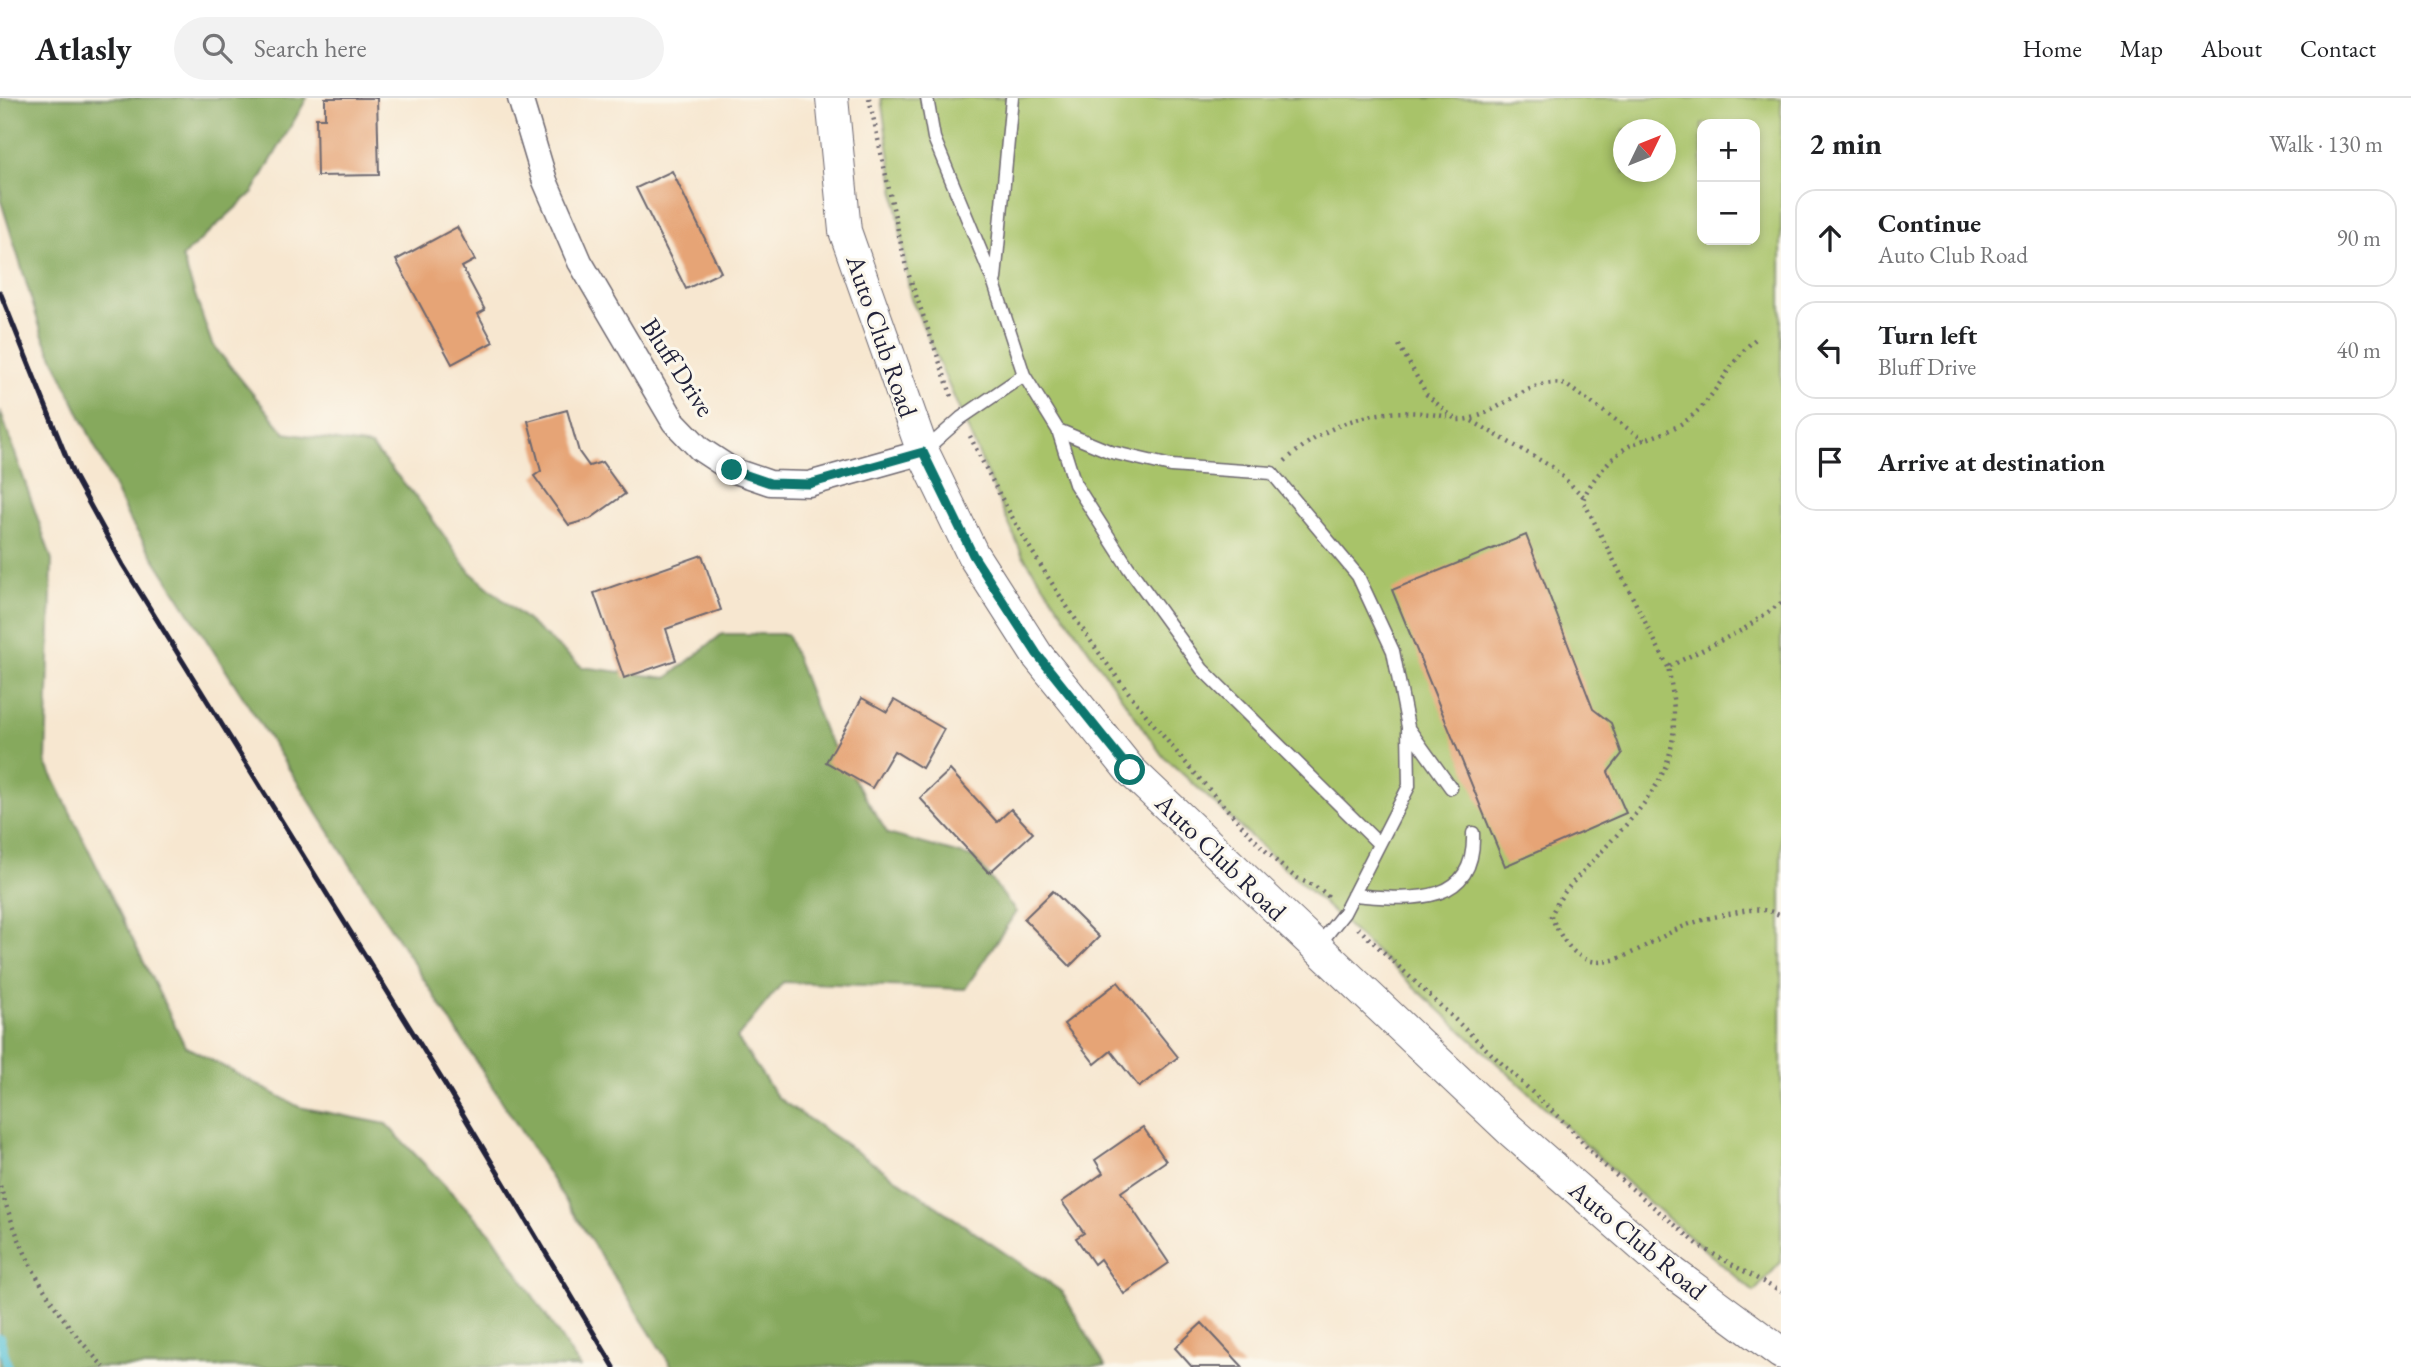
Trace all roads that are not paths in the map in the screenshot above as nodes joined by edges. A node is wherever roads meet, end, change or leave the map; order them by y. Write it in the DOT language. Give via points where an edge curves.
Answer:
graph roads {
  1 [pos="520,98"];
  2 [pos="832,98"];
  3 [pos="927,98"];
  4 [pos="1012,98"];
  5 [pos="994,283"];
  6 [pos="1024,375"];
  7 [pos="1058,430"];
  8 [pos="923,452"];
  9 [pos="1408,727"];
  10 [pos="1451,788"];
  11 [pos="1473,833"];
  12 [pos="1379,844"];
  13 [pos="1353,895"];
  14 [pos="1317,948"];
  15 [pos="1781,1353"];
  1 -- 8 [label="street, Bluff Drive" via="545,181 580,262 674,422 699,449 732,470 770,483 796,484"];
  2 -- 8 [label="street, Auto Club Road" via="845,231"];
  3 -- 5 [label="lane" via="934,138"];
  4 -- 5 [label="lane"];
  5 -- 6 [label="lane"];
  6 -- 7 [label="lane"];
  6 -- 8 [label="lane" via="961,418"];
  7 -- 9 [label="lane" via="1111,452 1171,467 1272,473 1358,576 1393,652"];
  7 -- 12 [label="lane" via="1075,484 1202,669"];
  8 -- 14 [label="street, Auto Club Road" via="973,555 1037,654 1088,719 1130,770"];
  9 -- 10 [label="lane"];
  9 -- 12 [label="lane" via="1409,786"];
  11 -- 13 [label="lane" via="1474,853 1447,892 1409,899"];
  12 -- 13 [label="lane"];
  13 -- 14 [label="lane"];
  14 -- 15 [label="street, Auto Club Road" via="1617,1225"];
}
